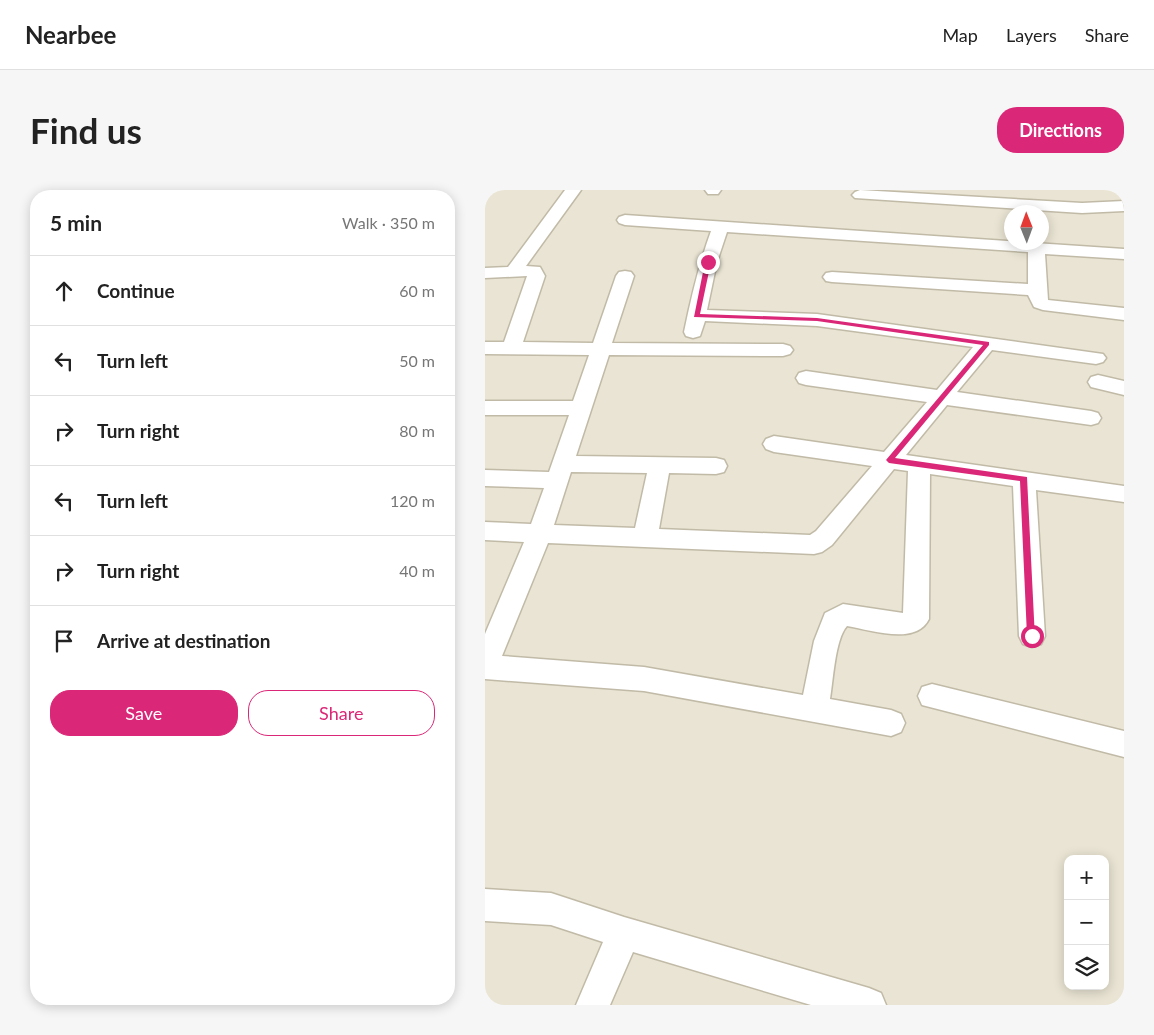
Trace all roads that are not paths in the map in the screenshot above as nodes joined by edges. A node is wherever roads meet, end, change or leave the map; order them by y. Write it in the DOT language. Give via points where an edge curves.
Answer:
graph roads {
  1 [pos="573,190"];
  2 [pos="860,195"];
  3 [pos="1124,207"];
  4 [pos="625,220"];
  5 [pos="720,227"];
  6 [pos="1004,246"];
  7 [pos="1049,249"];
  8 [pos="1036,250"];
  9 [pos="1124,254"];
  10 [pos="513,272"];
  11 [pos="485,273"];
  12 [pos="625,276"];
  13 [pos="832,277"];
  14 [pos="1037,290"];
  15 [pos="1124,314"];
  16 [pos="696,316"];
  17 [pos="987,343"];
  18 [pos="485,348"];
  19 [pos="511,348"];
  20 [pos="601,348"];
  21 [pos="690,349"];
  22 [pos="783,350"];
  23 [pos="1096,358"];
  24 [pos="806,378"];
  25 [pos="1098,382"];
  26 [pos="1124,388"];
  27 [pos="942,397"];
  28 [pos="485,408"];
  29 [pos="582,408"];
  30 [pos="1091,418"];
  31 [pos="774,444"];
  32 [pos="889,460"];
  33 [pos="919,464"];
  34 [pos="660,465"];
  35 [pos="716,466"];
  36 [pos="561,472"];
  37 [pos="485,478"];
  38 [pos="1024,479"];
  39 [pos="1124,494"];
  40 [pos="485,531"];
  41 [pos="540,534"];
  42 [pos="645,538"];
  43 [pos="1032,636"];
  44 [pos="485,666"];
  45 [pos="932,696"];
  46 [pos="814,709"];
  47 [pos="891,723"];
  48 [pos="1124,744"];
  49 [pos="485,905"];
  50 [pos="624,933"];
  51 [pos="593,1005"];
  52 [pos="869,1005"];
  1 -- 10 [label="street"];
  2 -- 3 [label="street" via="1082,208"];
  4 -- 5 [label="street"];
  5 -- 6 [label="street"];
  5 -- 16 [label="street"];
  7 -- 9 [label="street"];
  8 -- 14 [label="street"];
  10 -- 11 [label="street"];
  10 -- 19 [label="street" via="534,271 536,276"];
  12 -- 20 [label="street"];
  13 -- 14 [label="street"];
  14 -- 15 [label="street" via="1040,303 1049,306"];
  16 -- 17 [label="street" via="817,320"];
  16 -- 21 [label="street"];
  17 -- 23 [label="street"];
  17 -- 27 [label="street"];
  18 -- 19 [label="street"];
  19 -- 20 [label="street"];
  20 -- 21 [label="street"];
  20 -- 29 [label="street"];
  21 -- 22 [label="street"];
  24 -- 27 [label="street"];
  25 -- 26 [label="street"];
  27 -- 30 [label="street"];
  27 -- 32 [label="street"];
  28 -- 29 [label="street"];
  29 -- 36 [label="street"];
  31 -- 32 [label="street"];
  32 -- 33 [label="street"];
  32 -- 42 [label="street" via="824,538 814,545"];
  33 -- 38 [label="street"];
  33 -- 46 [label="street" via="916,619 903,624 843,615 834,621"];
  34 -- 35 [label="street"];
  34 -- 36 [label="street"];
  34 -- 42 [label="street"];
  36 -- 37 [label="street"];
  36 -- 41 [label="street"];
  38 -- 39 [label="street"];
  38 -- 43 [label="street"];
  40 -- 41 [label="street"];
  41 -- 42 [label="street"];
  41 -- 44 [label="street"];
  44 -- 46 [label="street" via="636,678"];
  45 -- 48 [label="street"];
  46 -- 47 [label="street"];
  49 -- 50 [label="street" via="551,908"];
  50 -- 51 [label="street"];
  50 -- 52 [label="street"];
}
